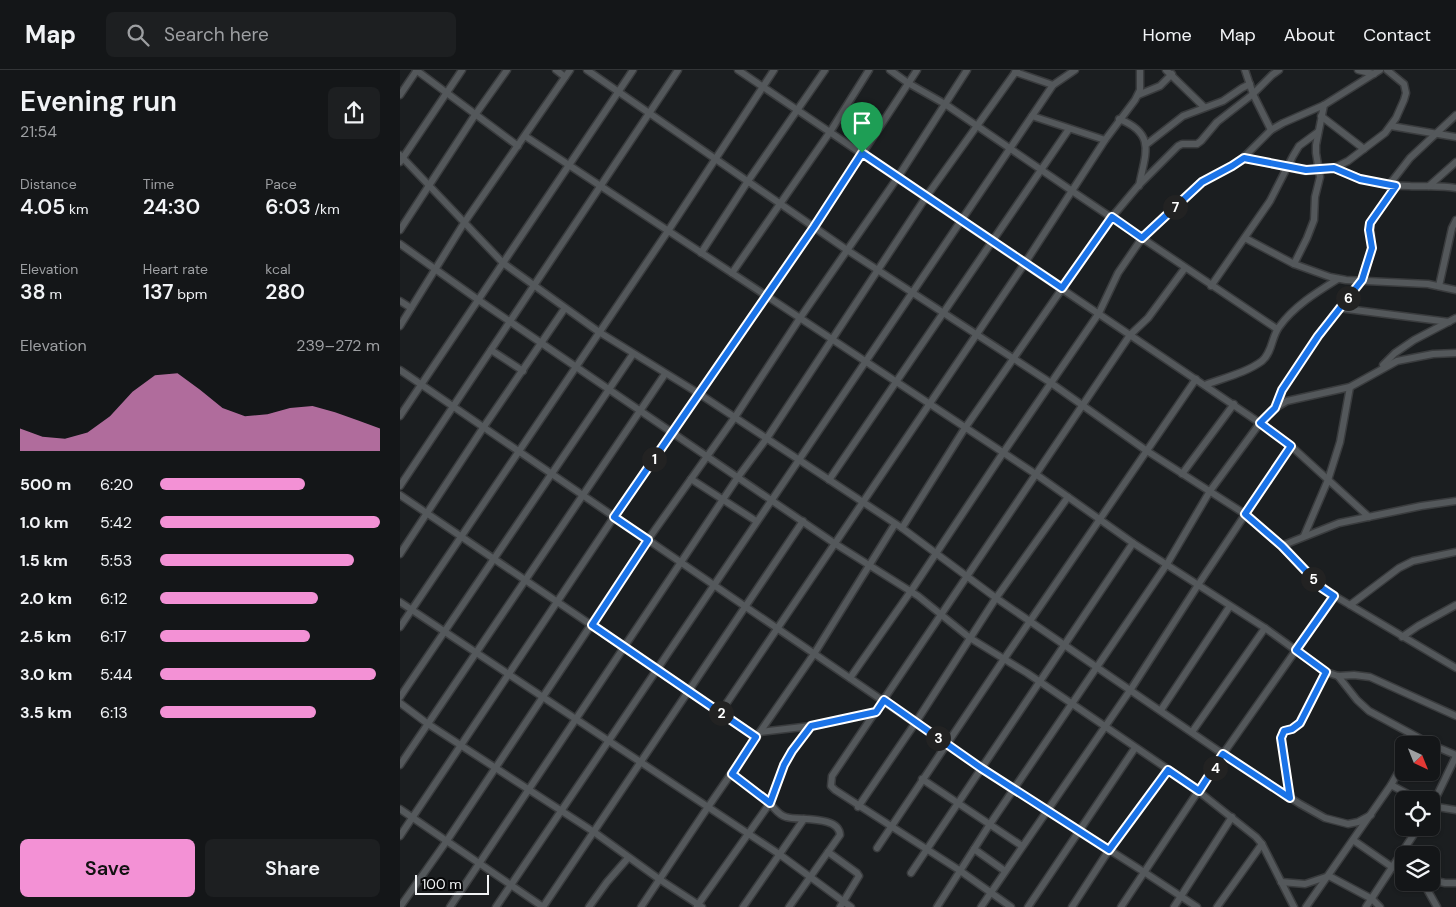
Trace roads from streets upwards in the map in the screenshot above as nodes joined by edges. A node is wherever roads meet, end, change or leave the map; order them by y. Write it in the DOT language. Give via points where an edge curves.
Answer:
graph roads {
  1 [pos="417,70"];
  2 [pos="462,70"];
  3 [pos="507,70"];
  4 [pos="556,70"];
  5 [pos="570,70"];
  6 [pos="587,70"];
  7 [pos="633,70"];
  8 [pos="678,70"];
  9 [pos="738,70"];
  10 [pos="774,70"];
  11 [pos="825,70"];
  12 [pos="869,70"];
  13 [pos="890,70"];
  14 [pos="917,70"];
  15 [pos="967,70"];
  16 [pos="1075,70"];
  17 [pos="1140,70"];
  18 [pos="1245,70"];
  19 [pos="1279,70"];
  20 [pos="1358,70"];
  21 [pos="1380,70"];
  22 [pos="1016,71"];
  23 [pos="1392,71"];
  24 [pos="1169,72"];
  25 [pos="1374,74"];
  26 [pos="565,77"];
  27 [pos="908,83"];
  28 [pos="1053,84"];
  29 [pos="1250,84"];
  30 [pos="763,87"];
  31 [pos="617,93"];
  32 [pos="447,94"];
  33 [pos="1254,94"];
  34 [pos="1138,95"];
  35 [pos="400,96"];
  36 [pos="945,104"];
  37 [pos="1324,105"];
  38 [pos="1204,107"];
  39 [pos="798,110"];
  40 [pos="649,114"];
  41 [pos="475,115"];
  42 [pos="1456,115"];
  43 [pos="1032,116"];
  44 [pos="1322,116"];
  45 [pos="1119,119"];
  46 [pos="976,125"];
  47 [pos="1392,126"];
  48 [pos="1069,129"];
  49 [pos="1271,130"];
  50 [pos="830,132"];
  51 [pos="1318,132"];
  52 [pos="1436,134"];
  53 [pos="525,136"];
  54 [pos="1456,137"];
  55 [pos="1105,140"];
  56 [pos="1147,144"];
  57 [pos="518,146"];
  58 [pos="1010,148"];
  59 [pos="1364,150"];
  60 [pos="862,153"];
  61 [pos="401,158"];
  62 [pos="1244,158"];
  63 [pos="715,159"];
  64 [pos="1456,162"];
  65 [pos="568,164"];
  66 [pos="1286,168"];
  67 [pos="1334,168"];
  68 [pos="1041,170"];
  69 [pos="1319,170"];
  70 [pos="898,177"];
  71 [pos="748,181"];
  72 [pos="431,185"];
  73 [pos="1393,185"];
  74 [pos="601,186"];
  75 [pos="1138,186"];
  76 [pos="1428,186"];
  77 [pos="1456,188"];
  78 [pos="1073,192"];
  79 [pos="926,197"];
  80 [pos="779,203"];
  81 [pos="1112,217"];
  82 [pos="960,220"];
  83 [pos="1456,220"];
  84 [pos="464,223"];
  85 [pos="814,227"];
  86 [pos="400,230"];
  87 [pos="668,232"];
  88 [pos="1142,238"];
  89 [pos="1245,238"];
  90 [pos="993,242"];
  91 [pos="400,244"];
  92 [pos="847,250"];
  93 [pos="701,253"];
  94 [pos="503,263"];
  95 [pos="1025,263"];
  96 [pos="1294,264"];
  97 [pos="435,268"];
  98 [pos="1186,268"];
  99 [pos="878,269"];
  100 [pos="732,273"];
  101 [pos="1338,279"];
  102 [pos="1362,280"];
  103 [pos="534,284"];
  104 [pos="1211,286"];
  105 [pos="1439,286"];
  106 [pos="1062,288"];
  107 [pos="1456,290"];
  108 [pos="912,292"];
  109 [pos="766,296"];
  110 [pos="477,299"];
  111 [pos="400,301"];
  112 [pos="411,308"];
  113 [pos="565,308"];
  114 [pos="1339,308"];
  115 [pos="943,313"];
  116 [pos="1099,313"];
  117 [pos="800,318"];
  118 [pos="1456,318"];
  119 [pos="509,321"];
  120 [pos="1449,322"];
  121 [pos="400,326"];
  122 [pos="1277,329"];
  123 [pos="599,332"];
  124 [pos="976,334"];
  125 [pos="1130,335"];
  126 [pos="832,340"];
  127 [pos="542,343"];
  128 [pos="491,350"];
  129 [pos="1456,353"];
  130 [pos="633,354"];
  131 [pos="1013,358"];
  132 [pos="866,361"];
  133 [pos="577,367"];
  134 [pos="400,370"];
  135 [pos="522,371"];
  136 [pos="1377,372"];
  137 [pos="665,374"];
  138 [pos="1196,379"];
  139 [pos="897,382"];
  140 [pos="1051,383"];
  141 [pos="421,384"];
  142 [pos="1205,385"];
  143 [pos="1350,387"];
  144 [pos="608,389"];
  145 [pos="698,393"];
  146 [pos="929,404"];
  147 [pos="1234,404"];
  148 [pos="1081,405"];
  149 [pos="454,407"];
  150 [pos="1275,408"];
  151 [pos="639,410"];
  152 [pos="400,416"];
  153 [pos="735,417"];
  154 [pos="1260,423"];
  155 [pos="483,428"];
  156 [pos="966,428"];
  157 [pos="672,432"];
  158 [pos="767,438"];
  159 [pos="1291,446"];
  160 [pos="1147,451"];
  161 [pos="518,452"];
  162 [pos="1003,453"];
  163 [pos="707,457"];
  164 [pos="799,459"];
  165 [pos="551,474"];
  166 [pos="1182,474"];
  167 [pos="1037,475"];
  168 [pos="738,477"];
  169 [pos="691,479"];
  170 [pos="829,480"];
  171 [pos="1328,480"];
  172 [pos="400,486"];
  173 [pos="1210,491"];
  174 [pos="400,494"];
  175 [pos="581,496"];
  176 [pos="1068,497"];
  177 [pos="771,499"];
  178 [pos="722,500"];
  179 [pos="1456,501"];
  180 [pos="861,502"];
  181 [pos="428,514"];
  182 [pos="1245,514"];
  183 [pos="614,517"];
  184 [pos="1368,518"];
  185 [pos="1100,520"];
  186 [pos="803,521"];
  187 [pos="756,522"];
  188 [pos="895,524"];
  189 [pos="902,528"];
  190 [pos="462,536"];
  191 [pos="1304,536"];
  192 [pos="648,540"];
  193 [pos="1133,542"];
  194 [pos="834,543"];
  195 [pos="1282,546"];
  196 [pos="1456,552"];
  197 [pos="936,553"];
  198 [pos="400,554"];
  199 [pos="494,558"];
  200 [pos="680,562"];
  201 [pos="1167,564"];
  202 [pos="870,566"];
  203 [pos="966,576"];
  204 [pos="525,579"];
  205 [pos="714,584"];
  206 [pos="1198,585"];
  207 [pos="911,591"];
  208 [pos="1334,596"];
  209 [pos="996,598"];
  210 [pos="557,600"];
  211 [pos="400,602"];
  212 [pos="1350,604"];
  213 [pos="1456,605"];
  214 [pos="745,606"];
  215 [pos="1230,606"];
  216 [pos="412,610"];
  217 [pos="940,615"];
  218 [pos="1030,621"];
  219 [pos="592,625"];
  220 [pos="400,627"];
  221 [pos="1265,628"];
  222 [pos="778,629"];
  223 [pos="445,632"];
  224 [pos="1402,637"];
  225 [pos="970,638"];
  226 [pos="1064,645"];
  227 [pos="624,647"];
  228 [pos="1296,650"];
  229 [pos="476,653"];
  230 [pos="814,654"];
  231 [pos="1004,659"];
  232 [pos="1097,667"];
  233 [pos="1456,668"];
  234 [pos="656,669"];
  235 [pos="1326,672"];
  236 [pos="508,674"];
  237 [pos="1338,676"];
  238 [pos="850,678"];
  239 [pos="1040,682"];
  240 [pos="1131,689"];
  241 [pos="688,690"];
  242 [pos="400,697"];
  243 [pos="543,698"];
  244 [pos="884,700"];
  245 [pos="400,703"];
  246 [pos="1072,704"];
  247 [pos="1160,710"];
  248 [pos="720,712"];
  249 [pos="876,712"];
  250 [pos="1456,716"];
  251 [pos="577,720"];
  252 [pos="916,722"];
  253 [pos="428,724"];
  254 [pos="811,726"];
  255 [pos="1104,727"];
  256 [pos="1192,732"];
  257 [pos="758,735"];
  258 [pos="1417,736"];
  259 [pos="609,741"];
  260 [pos="946,743"];
  261 [pos="459,746"];
  262 [pos="1135,748"];
  263 [pos="1440,748"];
  264 [pos="1223,754"];
  265 [pos="1456,756"];
  266 [pos="640,762"];
  267 [pos="400,765"];
  268 [pos="981,768"];
  269 [pos="496,769"];
  270 [pos="1168,770"];
  271 [pos="732,774"];
  272 [pos="1395,778"];
  273 [pos="922,779"];
  274 [pos="1391,785"];
  275 [pos="1014,789"];
  276 [pos="530,790"];
  277 [pos="1199,791"];
  278 [pos="1403,791"];
  279 [pos="1440,791"];
  280 [pos="1290,798"];
  281 [pos="958,802"];
  282 [pos="770,803"];
  283 [pos="708,807"];
  284 [pos="858,807"];
  285 [pos="1440,808"];
  286 [pos="400,809"];
  287 [pos="560,810"];
  288 [pos="1046,810"];
  289 [pos="1456,810"];
  290 [pos="1371,815"];
  291 [pos="1232,817"];
  292 [pos="412,818"];
  293 [pos="804,819"];
  294 [pos="990,824"];
  295 [pos="891,826"];
  296 [pos="1078,831"];
  297 [pos="594,832"];
  298 [pos="748,834"];
  299 [pos="400,836"];
  300 [pos="1413,836"];
  301 [pos="1353,840"];
  302 [pos="446,842"];
  303 [pos="1262,844"];
  304 [pos="1022,846"];
  305 [pos="877,848"];
  306 [pos="927,848"];
  307 [pos="974,849"];
  308 [pos="1109,850"];
  309 [pos="828,852"];
  310 [pos="779,854"];
  311 [pos="628,858"];
  312 [pos="479,864"];
  313 [pos="1392,867"];
  314 [pos="1395,868"];
  315 [pos="959,870"];
  316 [pos="1005,871"];
  317 [pos="911,872"];
  318 [pos="1144,872"];
  319 [pos="1329,876"];
  320 [pos="810,878"];
  321 [pos="1456,878"];
  322 [pos="659,879"];
  323 [pos="1281,882"];
  324 [pos="1440,882"];
  325 [pos="1445,883"];
  326 [pos="1456,883"];
  327 [pos="511,884"];
  328 [pos="1428,891"];
  329 [pos="991,892"];
  330 [pos="1181,896"];
  331 [pos="1372,899"];
  332 [pos="841,904"];
  333 [pos="698,906"];
  334 [pos="400,907"];
  335 [pos="450,907"];
  336 [pos="496,907"];
  337 [pos="543,907"];
  338 [pos="589,907"];
  339 [pos="641,907"];
  340 [pos="743,907"];
  341 [pos="789,907"];
  342 [pos="851,907"];
  343 [pos="937,907"];
  344 [pos="981,907"];
  345 [pos="1012,907"];
  346 [pos="1028,907"];
  347 [pos="1072,907"];
  348 [pos="1121,907"];
  349 [pos="1174,907"];
  350 [pos="1196,907"];
  351 [pos="1217,907"];
  352 [pos="1294,907"];
  353 [pos="1306,907"];
  354 [pos="1366,907"];
  355 [pos="1380,907"];
  356 [pos="1436,907"];
  1 -- 32 [label="street"];
  1 -- 35 [label="street"];
  2 -- 32 [label="street"];
  3 -- 41 [label="street"];
  4 -- 26 [label="street"];
  5 -- 26 [label="street"];
  6 -- 31 [label="street"];
  7 -- 31 [label="street"];
  8 -- 40 [label="street"];
  9 -- 30 [label="street"];
  10 -- 30 [label="street"];
  11 -- 39 [label="street"];
  12 -- 50 [label="street"];
  13 -- 27 [label="street"];
  14 -- 27 [label="street"];
  15 -- 36 [label="street"];
  16 -- 28 [label="street"];
  17 -- 34 [label="street"];
  18 -- 29 [label="street"];
  19 -- 33 [label="street"];
  20 -- 25 [label="street"];
  21 -- 25 [label="street"];
  22 -- 28 [label="street"];
  22 -- 46 [label="street"];
  23 -- 47 [label="street" via="1404,84 1406,93"];
  24 -- 34 [label="street" via="1153,90"];
  24 -- 38 [label="street"];
  25 -- 37 [label="street"];
  26 -- 53 [label="street"];
  27 -- 36 [label="street"];
  27 -- 60 [label="street"];
  28 -- 43 [label="street"];
  29 -- 33 [label="street"];
  29 -- 38 [label="street"];
  30 -- 39 [label="street"];
  30 -- 63 [label="street"];
  31 -- 40 [label="street"];
  31 -- 65 [label="street"];
  32 -- 41 [label="street"];
  32 -- 61 [label="street"];
  33 -- 49 [label="street"];
  33 -- 75 [label="street" via="1217,122 1196,144 1178,146"];
  34 -- 45 [label="street"];
  36 -- 46 [label="street"];
  36 -- 70 [label="street"];
  37 -- 44 [label="street"];
  37 -- 49 [label="street"];
  38 -- 56 [label="street" via="1178,119"];
  39 -- 50 [label="street"];
  39 -- 71 [label="street"];
  40 -- 63 [label="street"];
  40 -- 74 [label="street"];
  41 -- 57 [label="street"];
  41 -- 72 [label="street"];
  42 -- 52 [label="street"];
  43 -- 48 [label="street"];
  43 -- 58 [label="street"];
  44 -- 51 [label="street"];
  44 -- 59 [label="street"];
  45 -- 55 [label="street"];
  45 -- 56 [label="street" via="1138,130"];
  46 -- 58 [label="street"];
  46 -- 79 [label="street"];
  47 -- 52 [label="street"];
  47 -- 59 [label="street"];
  48 -- 55 [label="street"];
  48 -- 68 [label="street"];
  49 -- 62 [label="street"];
  50 -- 60 [label="street"];
  50 -- 80 [label="street"];
  51 -- 66 [label="street" via="1299,146"];
  51 -- 69 [label="street" via="1316,153"];
  52 -- 54 [label="street"];
  52 -- 73 [label="street" via="1410,158"];
  53 -- 57 [label="street"];
  53 -- 65 [label="street"];
  55 -- 78 [label="street"];
  56 -- 75 [label="street"];
  57 -- 84 [label="street"];
  58 -- 68 [label="street"];
  58 -- 82 [label="street"];
  59 -- 67 [label="street"];
  60 -- 70 [label="street"];
  60 -- 85 [label="street"];
  61 -- 72 [label="street"];
  62 -- 66 [label="street"];
  62 -- 88 [label="street" via="1202,182"];
  63 -- 71 [label="street"];
  63 -- 87 [label="street"];
  64 -- 76 [label="street"];
  65 -- 74 [label="street"];
  65 -- 94 [label="street"];
  66 -- 69 [label="street"];
  66 -- 89 [label="street" via="1270,201"];
  67 -- 69 [label="street"];
  67 -- 73 [label="street" via="1360,179"];
  68 -- 78 [label="street"];
  68 -- 90 [label="street"];
  69 -- 96 [label="street" via="1314,220"];
  70 -- 79 [label="street"];
  70 -- 92 [label="street"];
  71 -- 80 [label="street"];
  71 -- 93 [label="street"];
  72 -- 84 [label="street"];
  72 -- 86 [label="street"];
  73 -- 76 [label="street"];
  73 -- 102 [label="street" via="1370,223 1372,248"];
  74 -- 87 [label="street"];
  74 -- 103 [label="street"];
  75 -- 81 [label="street"];
  76 -- 77 [label="street"];
  78 -- 81 [label="street"];
  78 -- 95 [label="street"];
  79 -- 82 [label="street"];
  79 -- 99 [label="street"];
  80 -- 85 [label="street"];
  80 -- 100 [label="street"];
  81 -- 88 [label="street"];
  81 -- 106 [label="street"];
  82 -- 90 [label="street"];
  82 -- 108 [label="street"];
  83 -- 105 [label="street"];
  84 -- 94 [label="street"];
  84 -- 97 [label="street"];
  85 -- 92 [label="street"];
  85 -- 109 [label="street"];
  87 -- 93 [label="street"];
  87 -- 123 [label="street"];
  88 -- 98 [label="street"];
  88 -- 116 [label="street" via="1118,273"];
  89 -- 96 [label="street"];
  89 -- 104 [label="street"];
  90 -- 95 [label="street"];
  90 -- 115 [label="street"];
  91 -- 97 [label="street"];
  92 -- 99 [label="street"];
  92 -- 117 [label="street"];
  93 -- 100 [label="street"];
  94 -- 103 [label="street"];
  94 -- 110 [label="street"];
  95 -- 106 [label="street"];
  95 -- 124 [label="street"];
  96 -- 101 [label="street"];
  97 -- 110 [label="street"];
  97 -- 112 [label="street"];
  98 -- 104 [label="street"];
  98 -- 125 [label="street" via="1148,318"];
  99 -- 108 [label="street"];
  99 -- 126 [label="street"];
  100 -- 109 [label="street"];
  101 -- 102 [label="street"];
  101 -- 122 [label="street" via="1316,293"];
  102 -- 105 [label="street"];
  102 -- 114 [label="street"];
  103 -- 113 [label="street"];
  103 -- 119 [label="street"];
  104 -- 122 [label="street"];
  105 -- 107 [label="street"];
  106 -- 116 [label="street"];
  106 -- 131 [label="street"];
  108 -- 115 [label="street"];
  108 -- 132 [label="street"];
  109 -- 117 [label="street"];
  109 -- 145 [label="street"];
  110 -- 119 [label="street"];
  110 -- 141 [label="street"];
  111 -- 112 [label="street"];
  112 -- 121 [label="street"];
  113 -- 123 [label="street"];
  113 -- 127 [label="street"];
  114 -- 120 [label="street"];
  114 -- 150 [label="street" via="1282,390"];
  115 -- 124 [label="street"];
  115 -- 139 [label="street"];
  116 -- 125 [label="street"];
  116 -- 140 [label="street"];
  117 -- 126 [label="street"];
  117 -- 153 [label="street"];
  118 -- 120 [label="street"];
  119 -- 127 [label="street"];
  119 -- 128 [label="street"];
  120 -- 136 [label="street" via="1414,340"];
  122 -- 142 [label="street" via="1262,360 1246,370"];
  123 -- 130 [label="street"];
  123 -- 133 [label="street"];
  124 -- 131 [label="street"];
  124 -- 146 [label="street"];
  125 -- 138 [label="street"];
  125 -- 148 [label="street"];
  126 -- 132 [label="street"];
  126 -- 158 [label="street"];
  127 -- 133 [label="street"];
  127 -- 135 [label="street"];
  128 -- 135 [label="street"];
  128 -- 149 [label="street"];
  129 -- 136 [label="street" via="1406,359"];
  130 -- 137 [label="street"];
  130 -- 144 [label="street"];
  131 -- 140 [label="street"];
  131 -- 156 [label="street"];
  132 -- 139 [label="street"];
  132 -- 164 [label="street"];
  133 -- 144 [label="street"];
  133 -- 161 [label="street"];
  134 -- 141 [label="street"];
  135 -- 155 [label="street"];
  136 -- 143 [label="street"];
  137 -- 145 [label="street"];
  137 -- 151 [label="street"];
  138 -- 142 [label="street"];
  138 -- 160 [label="street"];
  139 -- 146 [label="street"];
  139 -- 170 [label="street"];
  140 -- 148 [label="street"];
  140 -- 162 [label="street"];
  141 -- 149 [label="street"];
  141 -- 152 [label="street"];
  142 -- 147 [label="street"];
  143 -- 150 [label="street" via="1287,401"];
  143 -- 171 [label="street" via="1340,442"];
  144 -- 151 [label="street"];
  144 -- 165 [label="street"];
  145 -- 153 [label="street"];
  145 -- 157 [label="street"];
  146 -- 156 [label="street"];
  146 -- 180 [label="street"];
  147 -- 154 [label="street"];
  147 -- 166 [label="street"];
  148 -- 160 [label="street"];
  148 -- 167 [label="street"];
  149 -- 155 [label="street"];
  149 -- 172 [label="street"];
  150 -- 154 [label="street"];
  151 -- 157 [label="street"];
  151 -- 175 [label="street"];
  153 -- 158 [label="street"];
  153 -- 163 [label="street"];
  154 -- 159 [label="street"];
  154 -- 173 [label="street"];
  155 -- 161 [label="street"];
  155 -- 181 [label="street"];
  156 -- 162 [label="street"];
  156 -- 189 [label="street"];
  157 -- 163 [label="street"];
  157 -- 183 [label="street"];
  158 -- 164 [label="street"];
  158 -- 168 [label="street"];
  159 -- 171 [label="street"];
  159 -- 182 [label="street"];
  160 -- 166 [label="street"];
  160 -- 185 [label="street"];
  161 -- 165 [label="street"];
  161 -- 190 [label="street"];
  162 -- 167 [label="street"];
  162 -- 197 [label="street"];
  163 -- 168 [label="street"];
  163 -- 169 [label="street"];
  164 -- 170 [label="street"];
  164 -- 177 [label="street"];
  165 -- 175 [label="street"];
  165 -- 199 [label="street"];
  166 -- 173 [label="street"];
  167 -- 176 [label="street"];
  167 -- 203 [label="street"];
  168 -- 177 [label="street"];
  168 -- 178 [label="street"];
  169 -- 178 [label="street"];
  169 -- 192 [label="street"];
  170 -- 180 [label="street"];
  171 -- 184 [label="street"];
  171 -- 191 [label="street"];
  173 -- 182 [label="street"];
  173 -- 201 [label="street"];
  174 -- 181 [label="street"];
  175 -- 183 [label="street"];
  175 -- 204 [label="street"];
  176 -- 185 [label="street"];
  176 -- 209 [label="street"];
  177 -- 186 [label="street"];
  177 -- 187 [label="street"];
  178 -- 187 [label="street"];
  178 -- 200 [label="street"];
  179 -- 184 [label="street"];
  180 -- 188 [label="street"];
  180 -- 194 [label="street"];
  181 -- 190 [label="street"];
  181 -- 198 [label="street"];
  182 -- 195 [label="street"];
  182 -- 206 [label="street"];
  183 -- 192 [label="street"];
  183 -- 210 [label="street"];
  184 -- 191 [label="street" via="1340,523"];
  185 -- 193 [label="street"];
  185 -- 218 [label="street"];
  186 -- 194 [label="street"];
  186 -- 214 [label="street"];
  187 -- 205 [label="street"];
  188 -- 189 [label="street"];
  188 -- 202 [label="street"];
  189 -- 197 [label="street"];
  190 -- 199 [label="street"];
  190 -- 216 [label="street"];
  191 -- 195 [label="street"];
  192 -- 200 [label="street"];
  192 -- 219 [label="street"];
  193 -- 201 [label="street"];
  193 -- 226 [label="street"];
  194 -- 202 [label="street"];
  194 -- 222 [label="street"];
  195 -- 208 [label="street" via="1317,584"];
  196 -- 212 [label="street" via="1414,561 1399,568"];
  197 -- 203 [label="street"];
  197 -- 207 [label="street"];
  199 -- 204 [label="street"];
  199 -- 223 [label="street"];
  200 -- 205 [label="street"];
  200 -- 227 [label="street"];
  201 -- 206 [label="street"];
  201 -- 232 [label="street"];
  202 -- 207 [label="street"];
  202 -- 230 [label="street"];
  203 -- 209 [label="street"];
  203 -- 217 [label="street"];
  204 -- 210 [label="street"];
  204 -- 229 [label="street"];
  205 -- 214 [label="street"];
  205 -- 234 [label="street"];
  206 -- 215 [label="street"];
  206 -- 240 [label="street"];
  207 -- 217 [label="street"];
  207 -- 238 [label="street"];
  208 -- 212 [label="street"];
  208 -- 228 [label="street"];
  209 -- 218 [label="street"];
  209 -- 225 [label="street"];
  210 -- 219 [label="street"];
  210 -- 236 [label="street"];
  211 -- 216 [label="street"];
  212 -- 224 [label="street"];
  213 -- 224 [label="street"];
  214 -- 222 [label="street"];
  214 -- 241 [label="street"];
  215 -- 221 [label="street"];
  215 -- 247 [label="street"];
  216 -- 220 [label="street"];
  216 -- 223 [label="street"];
  217 -- 225 [label="street"];
  217 -- 244 [label="street"];
  218 -- 226 [label="street"];
  218 -- 231 [label="street"];
  219 -- 227 [label="street"];
  219 -- 243 [label="street"];
  221 -- 228 [label="street"];
  221 -- 256 [label="street"];
  222 -- 230 [label="street"];
  222 -- 248 [label="street"];
  223 -- 229 [label="street"];
  223 -- 242 [label="street"];
  224 -- 233 [label="street"];
  225 -- 231 [label="street"];
  225 -- 252 [label="street"];
  226 -- 232 [label="street"];
  226 -- 239 [label="street"];
  227 -- 234 [label="street"];
  227 -- 251 [label="street"];
  228 -- 235 [label="street"];
  228 -- 264 [label="street"];
  229 -- 236 [label="street"];
  229 -- 253 [label="street"];
  230 -- 238 [label="street"];
  230 -- 257 [label="street"];
  231 -- 239 [label="street"];
  231 -- 260 [label="street"];
  232 -- 240 [label="street"];
  232 -- 246 [label="street"];
  234 -- 241 [label="street"];
  234 -- 259 [label="street"];
  235 -- 237 [label="street"];
  235 -- 280 [label="street" via="1300,723 1282,734"];
  236 -- 243 [label="street"];
  236 -- 261 [label="street"];
  237 -- 250 [label="street" via="1370,677"];
  237 -- 258 [label="street" via="1369,711"];
  238 -- 244 [label="street"];
  239 -- 246 [label="street"];
  239 -- 268 [label="street"];
  240 -- 247 [label="street"];
  240 -- 255 [label="street"];
  241 -- 248 [label="street"];
  241 -- 266 [label="street"];
  243 -- 251 [label="street"];
  243 -- 269 [label="street"];
  244 -- 249 [label="street"];
  244 -- 252 [label="street"];
  245 -- 253 [label="street"];
  246 -- 255 [label="street"];
  246 -- 275 [label="street"];
  247 -- 256 [label="street"];
  248 -- 257 [label="street"];
  249 -- 254 [label="street"];
  249 -- 284 [label="street" via="832,776 831,786"];
  251 -- 259 [label="street"];
  251 -- 276 [label="street"];
  252 -- 260 [label="street"];
  252 -- 284 [label="street"];
  253 -- 261 [label="street"];
  253 -- 267 [label="street"];
  254 -- 257 [label="street"];
  254 -- 282 [label="street" via="784,765"];
  255 -- 262 [label="street"];
  255 -- 288 [label="street"];
  256 -- 264 [label="street"];
  257 -- 271 [label="street"];
  259 -- 266 [label="street"];
  259 -- 287 [label="street"];
  260 -- 268 [label="street"];
  260 -- 273 [label="street"];
  261 -- 269 [label="street"];
  261 -- 292 [label="street"];
  262 -- 270 [label="street"];
  262 -- 296 [label="street"];
  263 -- 265 [label="street"];
  264 -- 277 [label="street"];
  264 -- 280 [label="street"];
  265 -- 279 [label="street"];
  266 -- 283 [label="street"];
  266 -- 297 [label="street"];
  268 -- 275 [label="street"];
  268 -- 281 [label="street"];
  269 -- 276 [label="street"];
  269 -- 302 [label="street"];
  270 -- 277 [label="street"];
  270 -- 308 [label="street"];
  271 -- 282 [label="street"];
  271 -- 283 [label="street"];
  272 -- 274 [label="street"];
  273 -- 281 [label="street"];
  273 -- 295 [label="street"];
  274 -- 278 [label="street"];
  274 -- 290 [label="street"];
  275 -- 288 [label="street"];
  275 -- 294 [label="street"];
  276 -- 287 [label="street"];
  276 -- 312 [label="street"];
  277 -- 291 [label="street"];
  277 -- 318 [label="street"];
  280 -- 290 [label="street" via="1338,823 1358,822"];
  281 -- 294 [label="street"];
  281 -- 306 [label="street"];
  282 -- 293 [label="street" via="783,816"];
  282 -- 298 [label="street"];
  283 -- 298 [label="street"];
  283 -- 322 [label="street"];
  284 -- 295 [label="street"];
  285 -- 289 [label="street"];
  286 -- 292 [label="street"];
  287 -- 297 [label="street"];
  287 -- 327 [label="street"];
  288 -- 296 [label="street"];
  288 -- 304 [label="street"];
  290 -- 301 [label="street"];
  291 -- 303 [label="street"];
  291 -- 330 [label="street"];
  292 -- 299 [label="street"];
  292 -- 302 [label="street"];
  293 -- 309 [label="street" via="823,820 840,832"];
  293 -- 310 [label="street"];
  294 -- 304 [label="street"];
  294 -- 307 [label="street"];
  295 -- 305 [label="street"];
  295 -- 306 [label="street"];
  296 -- 308 [label="street"];
  296 -- 346 [label="street"];
  297 -- 311 [label="street"];
  297 -- 337 [label="street"];
  298 -- 310 [label="street"];
  298 -- 333 [label="street"];
  300 -- 313 [label="street"];
  301 -- 313 [label="street"];
  301 -- 319 [label="street"];
  302 -- 312 [label="street"];
  302 -- 334 [label="street"];
  303 -- 323 [label="street"];
  303 -- 351 [label="street"];
  304 -- 316 [label="street"];
  306 -- 315 [label="street"];
  306 -- 317 [label="street"];
  307 -- 315 [label="street"];
  307 -- 316 [label="street"];
  308 -- 318 [label="street"];
  308 -- 347 [label="street"];
  309 -- 320 [label="street"];
  309 -- 332 [label="street" via="859,876"];
  310 -- 320 [label="street"];
  310 -- 340 [label="street"];
  311 -- 322 [label="street"];
  311 -- 338 [label="street"];
  312 -- 327 [label="street"];
  312 -- 335 [label="street"];
  313 -- 314 [label="street"];
  313 -- 331 [label="street"];
  315 -- 329 [label="street"];
  315 -- 343 [label="street"];
  316 -- 329 [label="street"];
  318 -- 330 [label="street"];
  318 -- 348 [label="street"];
  319 -- 323 [label="street" via="1305,884"];
  319 -- 331 [label="street"];
  319 -- 353 [label="street"];
  320 -- 332 [label="street"];
  320 -- 341 [label="street"];
  321 -- 325 [label="street"];
  322 -- 333 [label="street"];
  322 -- 339 [label="street"];
  323 -- 352 [label="street"];
  324 -- 325 [label="street"];
  325 -- 326 [label="street"];
  327 -- 336 [label="street"];
  327 -- 337 [label="street"];
  328 -- 356 [label="street"];
  329 -- 344 [label="street"];
  329 -- 345 [label="street"];
  330 -- 349 [label="street"];
  330 -- 350 [label="street"];
  331 -- 354 [label="street"];
  331 -- 355 [label="street"];
  332 -- 342 [label="street"];
}
